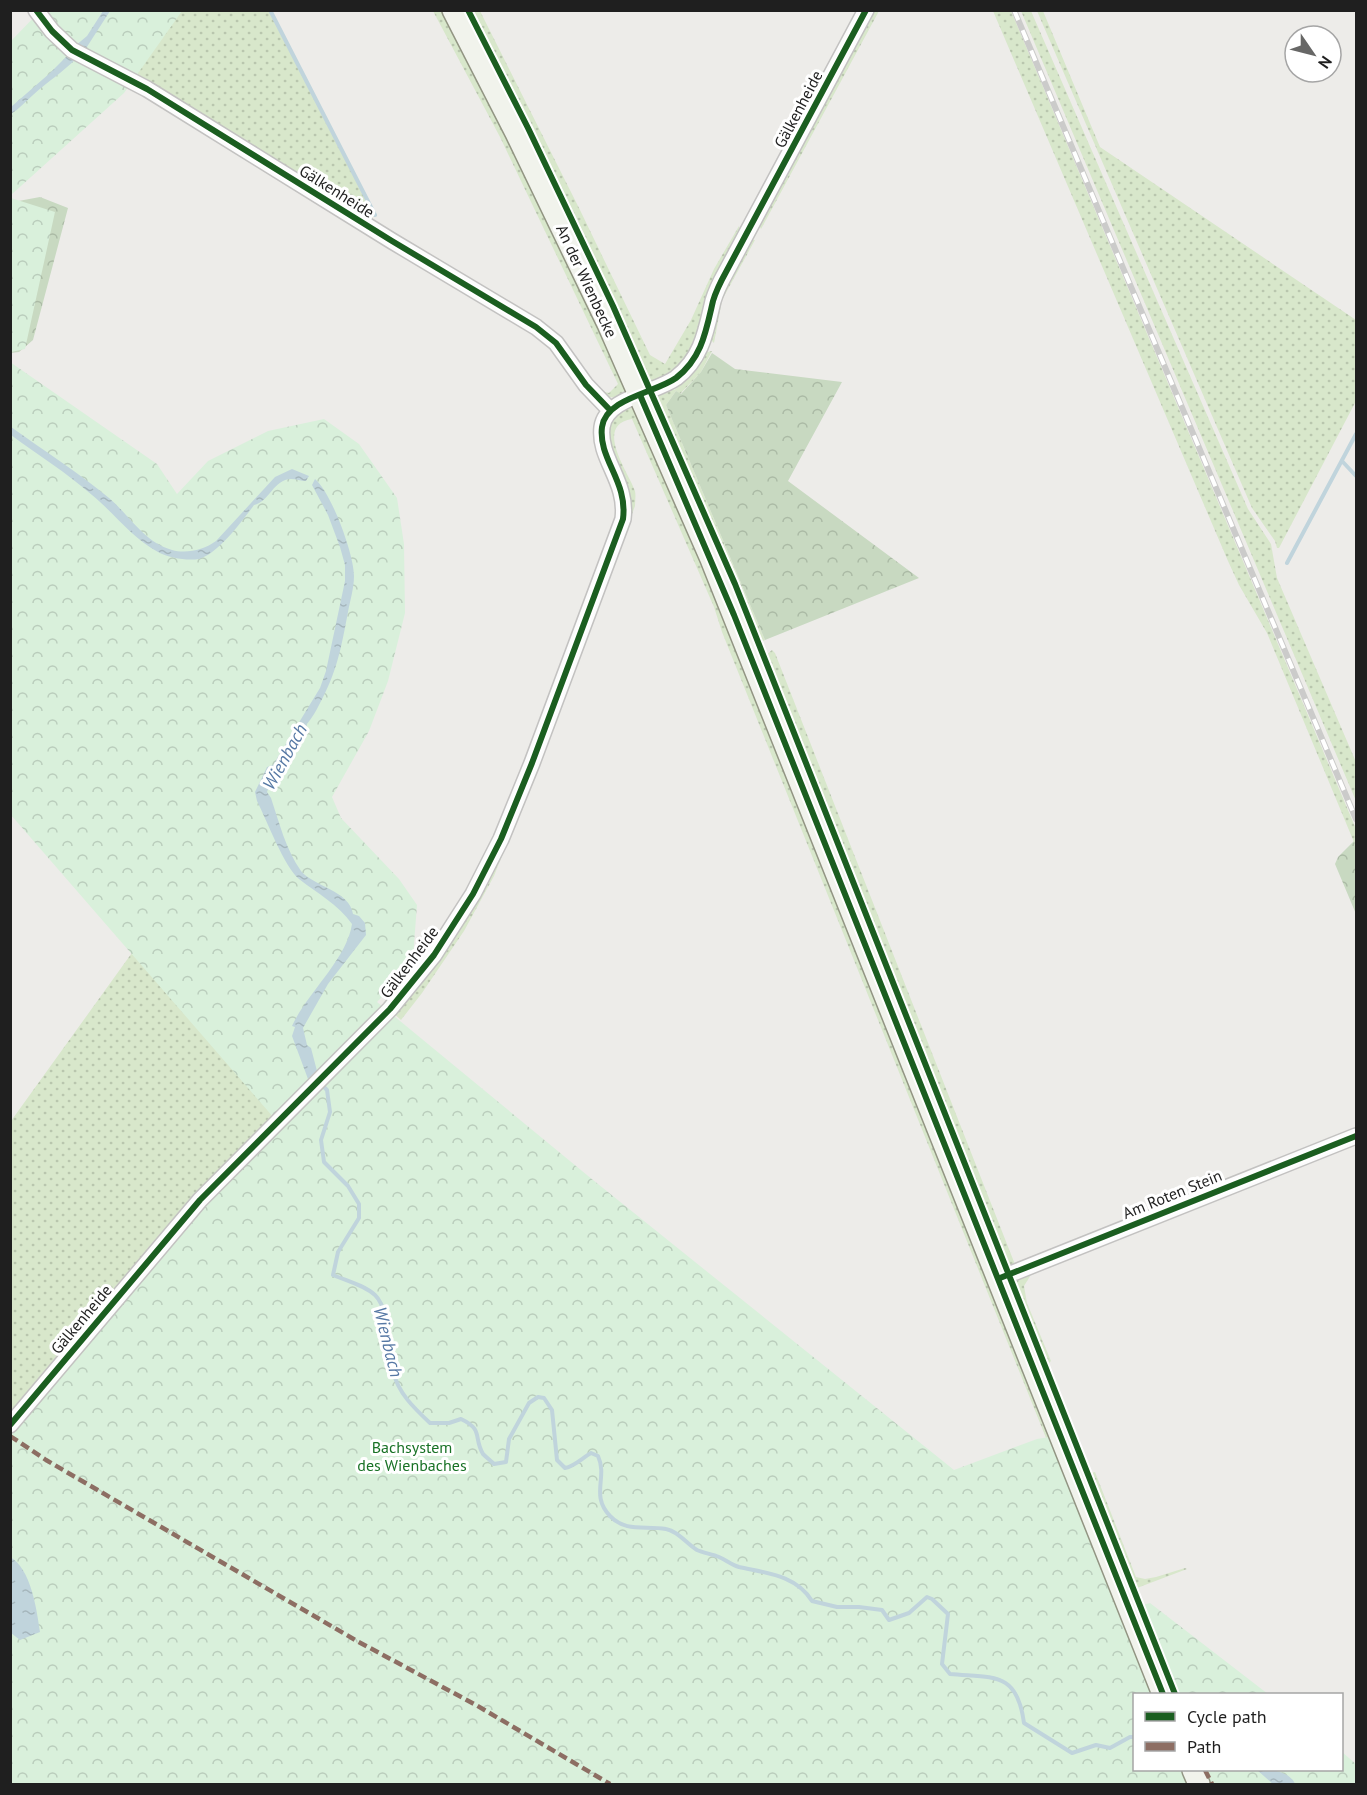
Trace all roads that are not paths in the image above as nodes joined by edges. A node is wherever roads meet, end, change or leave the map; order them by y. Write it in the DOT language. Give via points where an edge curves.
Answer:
graph roads {
  1 [pos="36,10"];
  2 [pos="453,10"];
  3 [pos="866,10"];
  4 [pos="640,395"];
  5 [pos="610,410"];
  6 [pos="1356,1136"];
  7 [pos="998,1279"];
  8 [pos="10,1425"];
  9 [pos="1162,1693"];
  10 [pos="1193,1771"];
  11 [pos="1199,1785"];
  1 -- 5 [label="street, Gälkenheide" via="69,47 85,58 147,89 536,327 556,343"];
  2 -- 4 [label="street, An der Wienbecke"];
  3 -- 4 [label="street, Gälkenheide" via="726,272 694,359 673,379"];
  4 -- 5 [label="street, Gälkenheide"];
  4 -- 7 [label="street, An der Wienbecke" via="738,626"];
  5 -- 8 [label="street, Gälkenheide" via="602,426 602,440 623,494 623,519 489,867 434,955 390,1009 200,1200"];
  6 -- 7 [label="street, Am Roten Stein"];
  7 -- 9 [label="street, An der Wienbecke"];
  10 -- 11 [label="street"];
}
